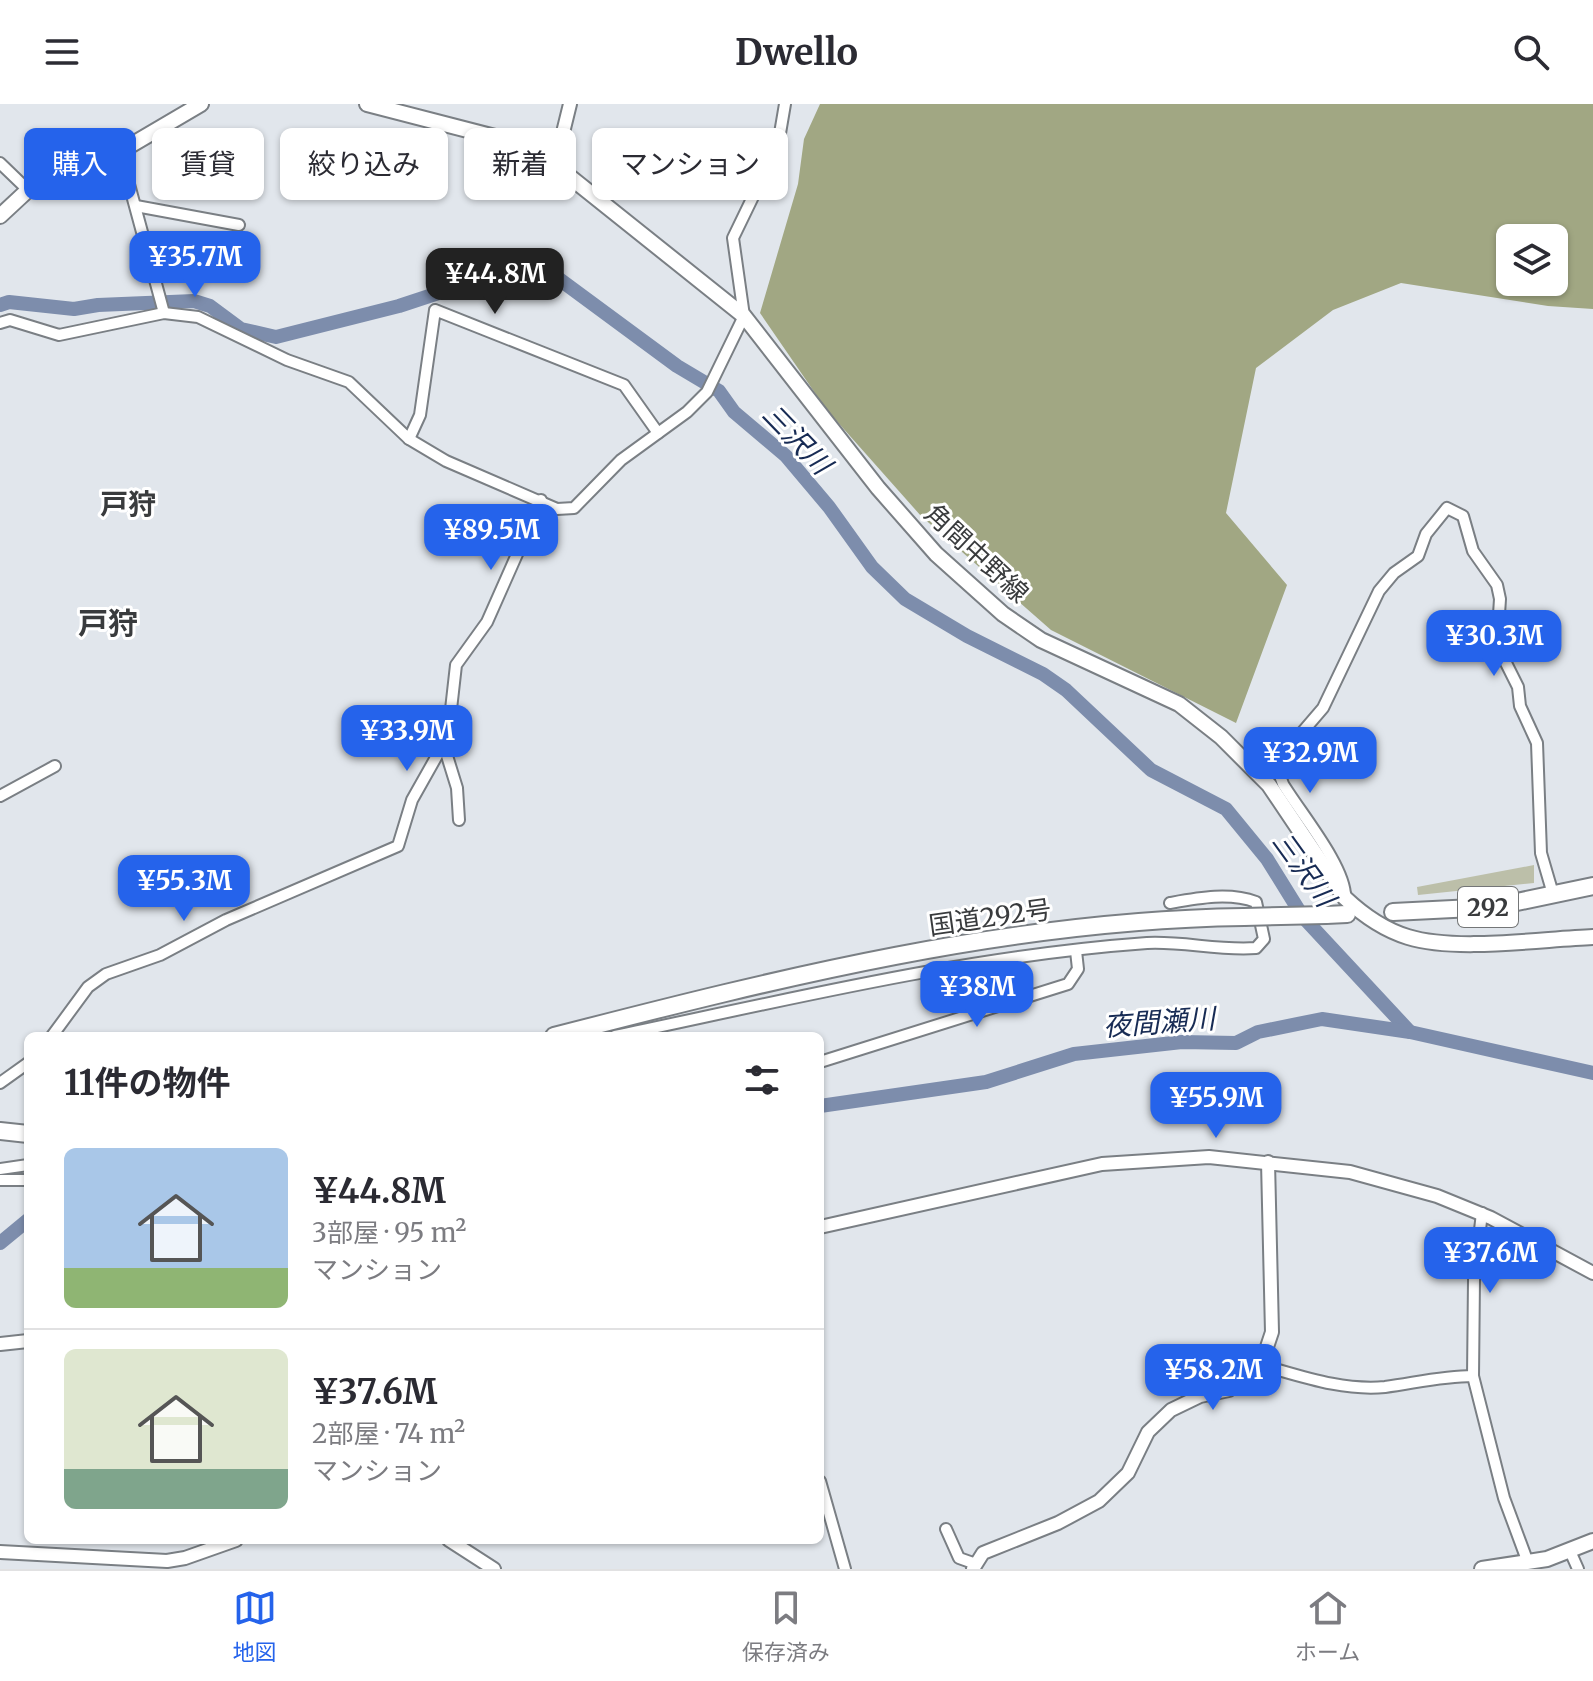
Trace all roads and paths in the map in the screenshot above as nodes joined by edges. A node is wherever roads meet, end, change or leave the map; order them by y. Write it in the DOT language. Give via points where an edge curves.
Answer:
graph roads {
  1 [pos="201,104"];
  2 [pos="367,104"];
  3 [pos="570,104"];
  4 [pos="785,104"];
  5 [pos="564,128"];
  6 [pos="464,129"];
  7 [pos="136,142"];
  8 [pos="0,163"];
  9 [pos="576,182"];
  10 [pos="24,186"];
  11 [pos="24,194"];
  12 [pos="134,200"];
  13 [pos="136,206"];
  14 [pos="0,216"];
  15 [pos="239,225"];
  16 [pos="163,307"];
  17 [pos="744,316"];
  18 [pos="0,323"];
  19 [pos="658,433"];
  20 [pos="409,439"];
  21 [pos="541,500"];
  22 [pos="444,746"];
  23 [pos="55,766"];
  24 [pos="0,796"];
  25 [pos="459,820"];
  26 [pos="1587,887"];
  27 [pos="1553,894"];
  28 [pos="1170,903"];
  29 [pos="1346,906"];
  30 [pos="1393,912"];
  31 [pos="1593,937"];
  32 [pos="1076,951"];
  33 [pos="55,1032"];
  34 [pos="569,1032"];
  35 [pos="634,1032"];
  36 [pos="824,1061"];
  37 [pos="24,1066"];
  38 [pos="0,1083"];
  39 [pos="1268,1162"];
  40 [pos="24,1166"];
  41 [pos="0,1169"];
  42 [pos="0,1180"];
  43 [pos="24,1180"];
  44 [pos="1482,1213"];
  45 [pos="824,1226"];
  46 [pos="1593,1273"];
  47 [pos="24,1341"];
  48 [pos="0,1344"];
  49 [pos="1261,1365"];
  50 [pos="1473,1376"];
  51 [pos="824,1495"];
  52 [pos="946,1529"];
  53 [pos="1593,1541"];
  54 [pos="225,1544"];
  55 [pos="455,1544"];
  56 [pos="1570,1551"];
  57 [pos="0,1552"];
  58 [pos="1527,1560"];
  59 [pos="974,1567"];
  60 [pos="494,1569"];
  61 [pos="845,1569"];
  62 [pos="1482,1569"];
  63 [pos="1578,1569"];
  1 -- 7 [label="main road"];
  2 -- 6 [label="main road, 角間中野線"];
  3 -- 5 [label="street"];
  4 -- 17 [label="street" via="773,158 733,238"];
  8 -- 10 [label="street"];
  9 -- 17 [label="main road, 角間中野線"];
  11 -- 14 [label="main road"];
  12 -- 13 [label="street"];
  13 -- 15 [label="street"];
  13 -- 16 [label="street"];
  16 -- 18 [label="street" via="71,335 10,320"];
  16 -- 20 [label="street" via="349,382"];
  17 -- 19 [label="street" via="704,397"];
  17 -- 29 [label="main road, 角間中野線" via="936,554 1041,640 1179,704 1221,737 1269,785"];
  19 -- 20 [label="street" via="624,385 435,310 420,415"];
  19 -- 21 [label="street" via="621,460 580,505 557,509"];
  20 -- 21 [label="street" via="446,461"];
  21 -- 22 [label="street" via="487,622 456,665"];
  22 -- 25 [label="street" via="457,788"];
  22 -- 33 [label="street" via="412,800 398,846 226,920 160,955 106,974 88,987"];
  23 -- 24 [label="street"];
  26 -- 27 [label="highway, 292"];
  27 -- 29 [label="street" via="1541,853 1536,806 1537,743 1497,645 1497,585 1473,551 1463,516 1447,508 1426,534 1418,556 1379,591 1323,708 1281,757 1283,784 1334,861 1346,887"];
  27 -- 30 [label="highway, 292" via="1493,907"];
  28 -- 32 [label="street" via="1199,897 1256,902 1264,939 1256,948 1232,950 1150,943"];
  29 -- 31 [label="main road, 角間中野線" via="1407,937 1453,943"];
  29 -- 34 [label="highway, 国道292号, bridge" via="1326,915 1159,918 956,944 731,990"];
  32 -- 35 [label="street" via="859,984"];
  32 -- 36 [label="street" via="1078,969 1068,984"];
  37 -- 38 [label="street"];
  39 -- 44 [label="street" via="1350,1172"];
  39 -- 45 [label="street" via="1209,1157 1102,1164"];
  39 -- 49 [label="street" via="1272,1332"];
  40 -- 41 [label="street"];
  42 -- 43 [label="street"];
  44 -- 46 [label="street"];
  44 -- 50 [label="street" via="1474,1280"];
  47 -- 48 [label="street"];
  49 -- 50 [label="street" via="1331,1385 1383,1387"];
  49 -- 59 [label="street" via="1229,1390 1171,1410 1148,1432 1128,1473 1099,1501 983,1553"];
  50 -- 58 [label="street" via="1504,1498"];
  51 -- 61 [label="street"];
  52 -- 59 [label="street" via="959,1558"];
  53 -- 56 [label="main road"];
  54 -- 57 [label="street" via="167,1561"];
  55 -- 60 [label="street"];
  56 -- 58 [label="main road"];
  56 -- 63 [label="street"];
  58 -- 62 [label="main road"];
}
